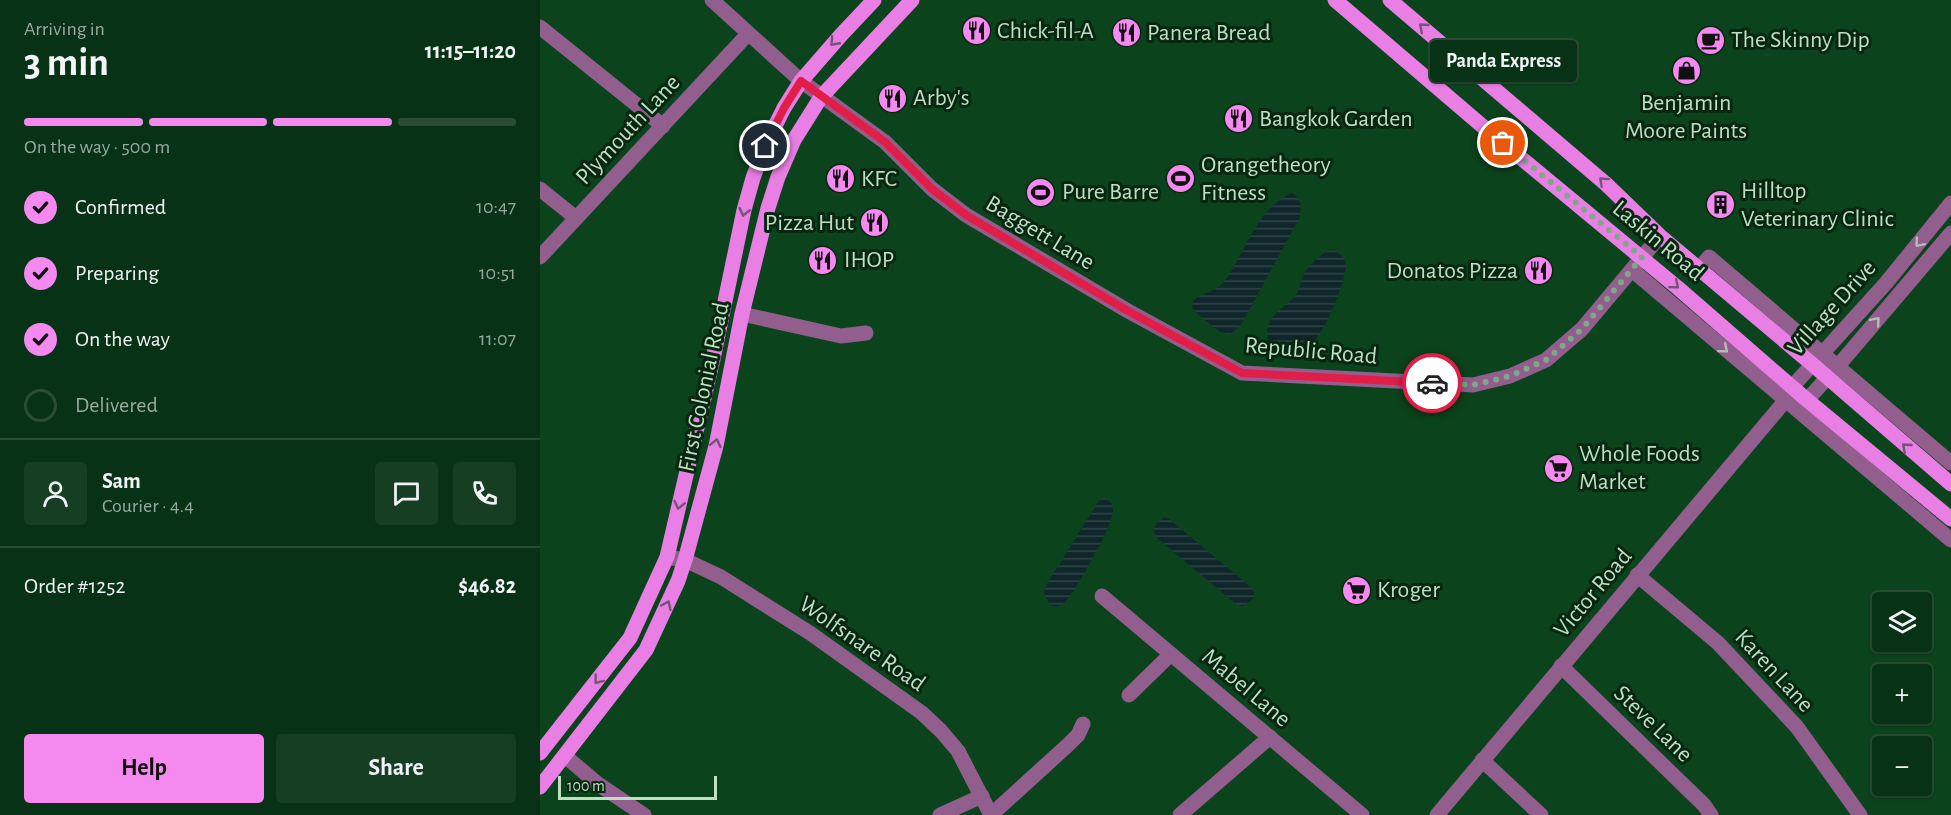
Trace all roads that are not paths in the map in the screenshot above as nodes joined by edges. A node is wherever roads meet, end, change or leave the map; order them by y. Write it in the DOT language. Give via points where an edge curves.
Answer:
graph roads {
  1 [pos="712,0"];
  2 [pos="874,0"];
  3 [pos="912,0"];
  4 [pos="1335,0"];
  5 [pos="1390,0"];
  6 [pos="540,27"];
  7 [pos="748,34"];
  8 [pos="801,81"];
  9 [pos="821,97"];
  10 [pos="663,126"];
  11 [pos="540,189"];
  12 [pos="1951,203"];
  13 [pos="576,218"];
  14 [pos="1951,232"];
  15 [pos="1660,236"];
  16 [pos="540,257"];
  17 [pos="1642,257"];
  18 [pos="1699,269"];
  19 [pos="1632,270"];
  20 [pos="1128,311"];
  21 [pos="742,315"];
  22 [pos="866,333"];
  23 [pos="1822,352"];
  24 [pos="1812,364"];
  25 [pos="1838,366"];
  26 [pos="1827,377"];
  27 [pos="1789,394"];
  28 [pos="1807,400"];
  29 [pos="1951,463"];
  30 [pos="1951,484"];
  31 [pos="1928,500"];
  32 [pos="1918,512"];
  33 [pos="1951,519"];
  34 [pos="1951,540"];
  35 [pos="667,557"];
  36 [pos="686,560"];
  37 [pos="1638,575"];
  38 [pos="1102,596"];
  39 [pos="1170,655"];
  40 [pos="1561,666"];
  41 [pos="1129,695"];
  42 [pos="1083,724"];
  43 [pos="1270,737"];
  44 [pos="540,753"];
  45 [pos="565,756"];
  46 [pos="1482,760"];
  47 [pos="540,787"];
  48 [pos="982,796"];
  49 [pos="644,815"];
  50 [pos="940,815"];
  51 [pos="991,815"];
  52 [pos="1180,815"];
  53 [pos="1362,815"];
  54 [pos="1437,815"];
  55 [pos="1541,815"];
  56 [pos="1712,815"];
  57 [pos="1860,815"];
  1 -- 7 [label="street, Baggett Lane"];
  2 -- 8 [label="main road, First Colonial Road, one-way"];
  3 -- 9 [label="main road, First Colonial Road"];
  4 -- 17 [label="main road, Laskin Road"];
  15 -- 5 [label="main road, Laskin Road, one-way" via="1606,184"];
  6 -- 10 [label="street"];
  7 -- 8 [label="street, Baggett Lane"];
  7 -- 10 [label="street, Plymouth Lane"];
  8 -- 9 [label="street, Baggett Lane"];
  8 -- 35 [label="main road, First Colonial Road, one-way" via="773,129 753,178"];
  9 -- 20 [label="street, Baggett Lane" via="885,142 949,203"];
  9 -- 21 [label="main road, First Colonial Road" via="794,140 778,177"];
  10 -- 13 [label="street, Plymouth Lane"];
  11 -- 13 [label="street"];
  12 -- 23 [label="street, Village Drive, one-way" via="1886,283"];
  13 -- 16 [label="street, Plymouth Lane"];
  25 -- 14 [label="street, Village Drive, one-way"];
  15 -- 17 [label="street, Republic Road"];
  15 -- 18 [label="main road, Laskin Road"];
  17 -- 19 [label="street, Republic Road"];
  17 -- 27 [label="main road, Laskin Road, one-way" via="1736,337"];
  18 -- 23 [label="street, Laskin Road" via="1709,257"];
  18 -- 24 [label="main road, Laskin Road"];
  19 -- 20 [label="street, Republic Road" via="1582,329 1546,360 1510,376 1473,385 1242,373"];
  19 -- 27 [label="street, Laskin Road, one-way"];
  21 -- 22 [label="street" via="841,336"];
  36 -- 21 [label="main road, First Colonial Road, one-way" via="716,446"];
  23 -- 24 [label="street, Village Drive"];
  23 -- 25 [label="street, Laskin Road"];
  24 -- 26 [label="main road, Laskin Road"];
  24 -- 27 [label="street, Village Drive"];
  25 -- 26 [label="street, Village Drive"];
  25 -- 29 [label="street, Laskin Road"];
  26 -- 28 [label="street, Village Drive"];
  30 -- 26 [label="main road, Laskin Road, one-way"];
  27 -- 28 [label="main road, Laskin Road"];
  27 -- 32 [label="street, Laskin Road"];
  27 -- 37 [label="street, Victor Road"];
  28 -- 31 [label="main road, Laskin Road"];
  31 -- 32 [label="main road"];
  31 -- 33 [label="main road, Laskin Road"];
  32 -- 34 [label="street, Laskin Road"];
  35 -- 36 [label="street, Wolfsnare Road"];
  35 -- 44 [label="main road, First Colonial Road, one-way" via="630,638"];
  45 -- 36 [label="main road, First Colonial Road, one-way" via="646,650"];
  36 -- 48 [label="street, Wolfsnare Road" via="721,577 810,633 922,713 958,751"];
  37 -- 40 [label="street, Victor Road"];
  37 -- 57 [label="street, Karen Lane" via="1718,643 1797,727"];
  38 -- 39 [label="street, Mabel Lane"];
  39 -- 41 [label="street"];
  39 -- 43 [label="street, Mabel Lane"];
  40 -- 46 [label="street, Victor Road"];
  40 -- 56 [label="street, Steve Lane"];
  42 -- 51 [label="street" via="1069,744"];
  43 -- 52 [label="street"];
  43 -- 53 [label="street, Mabel Lane"];
  45 -- 47 [label="main road, First Colonial Road"];
  45 -- 49 [label="street"];
  46 -- 54 [label="street, Victor Road"];
  46 -- 55 [label="street"];
  48 -- 50 [label="street"];
  48 -- 51 [label="street, Wolfsnare Road"];
}
